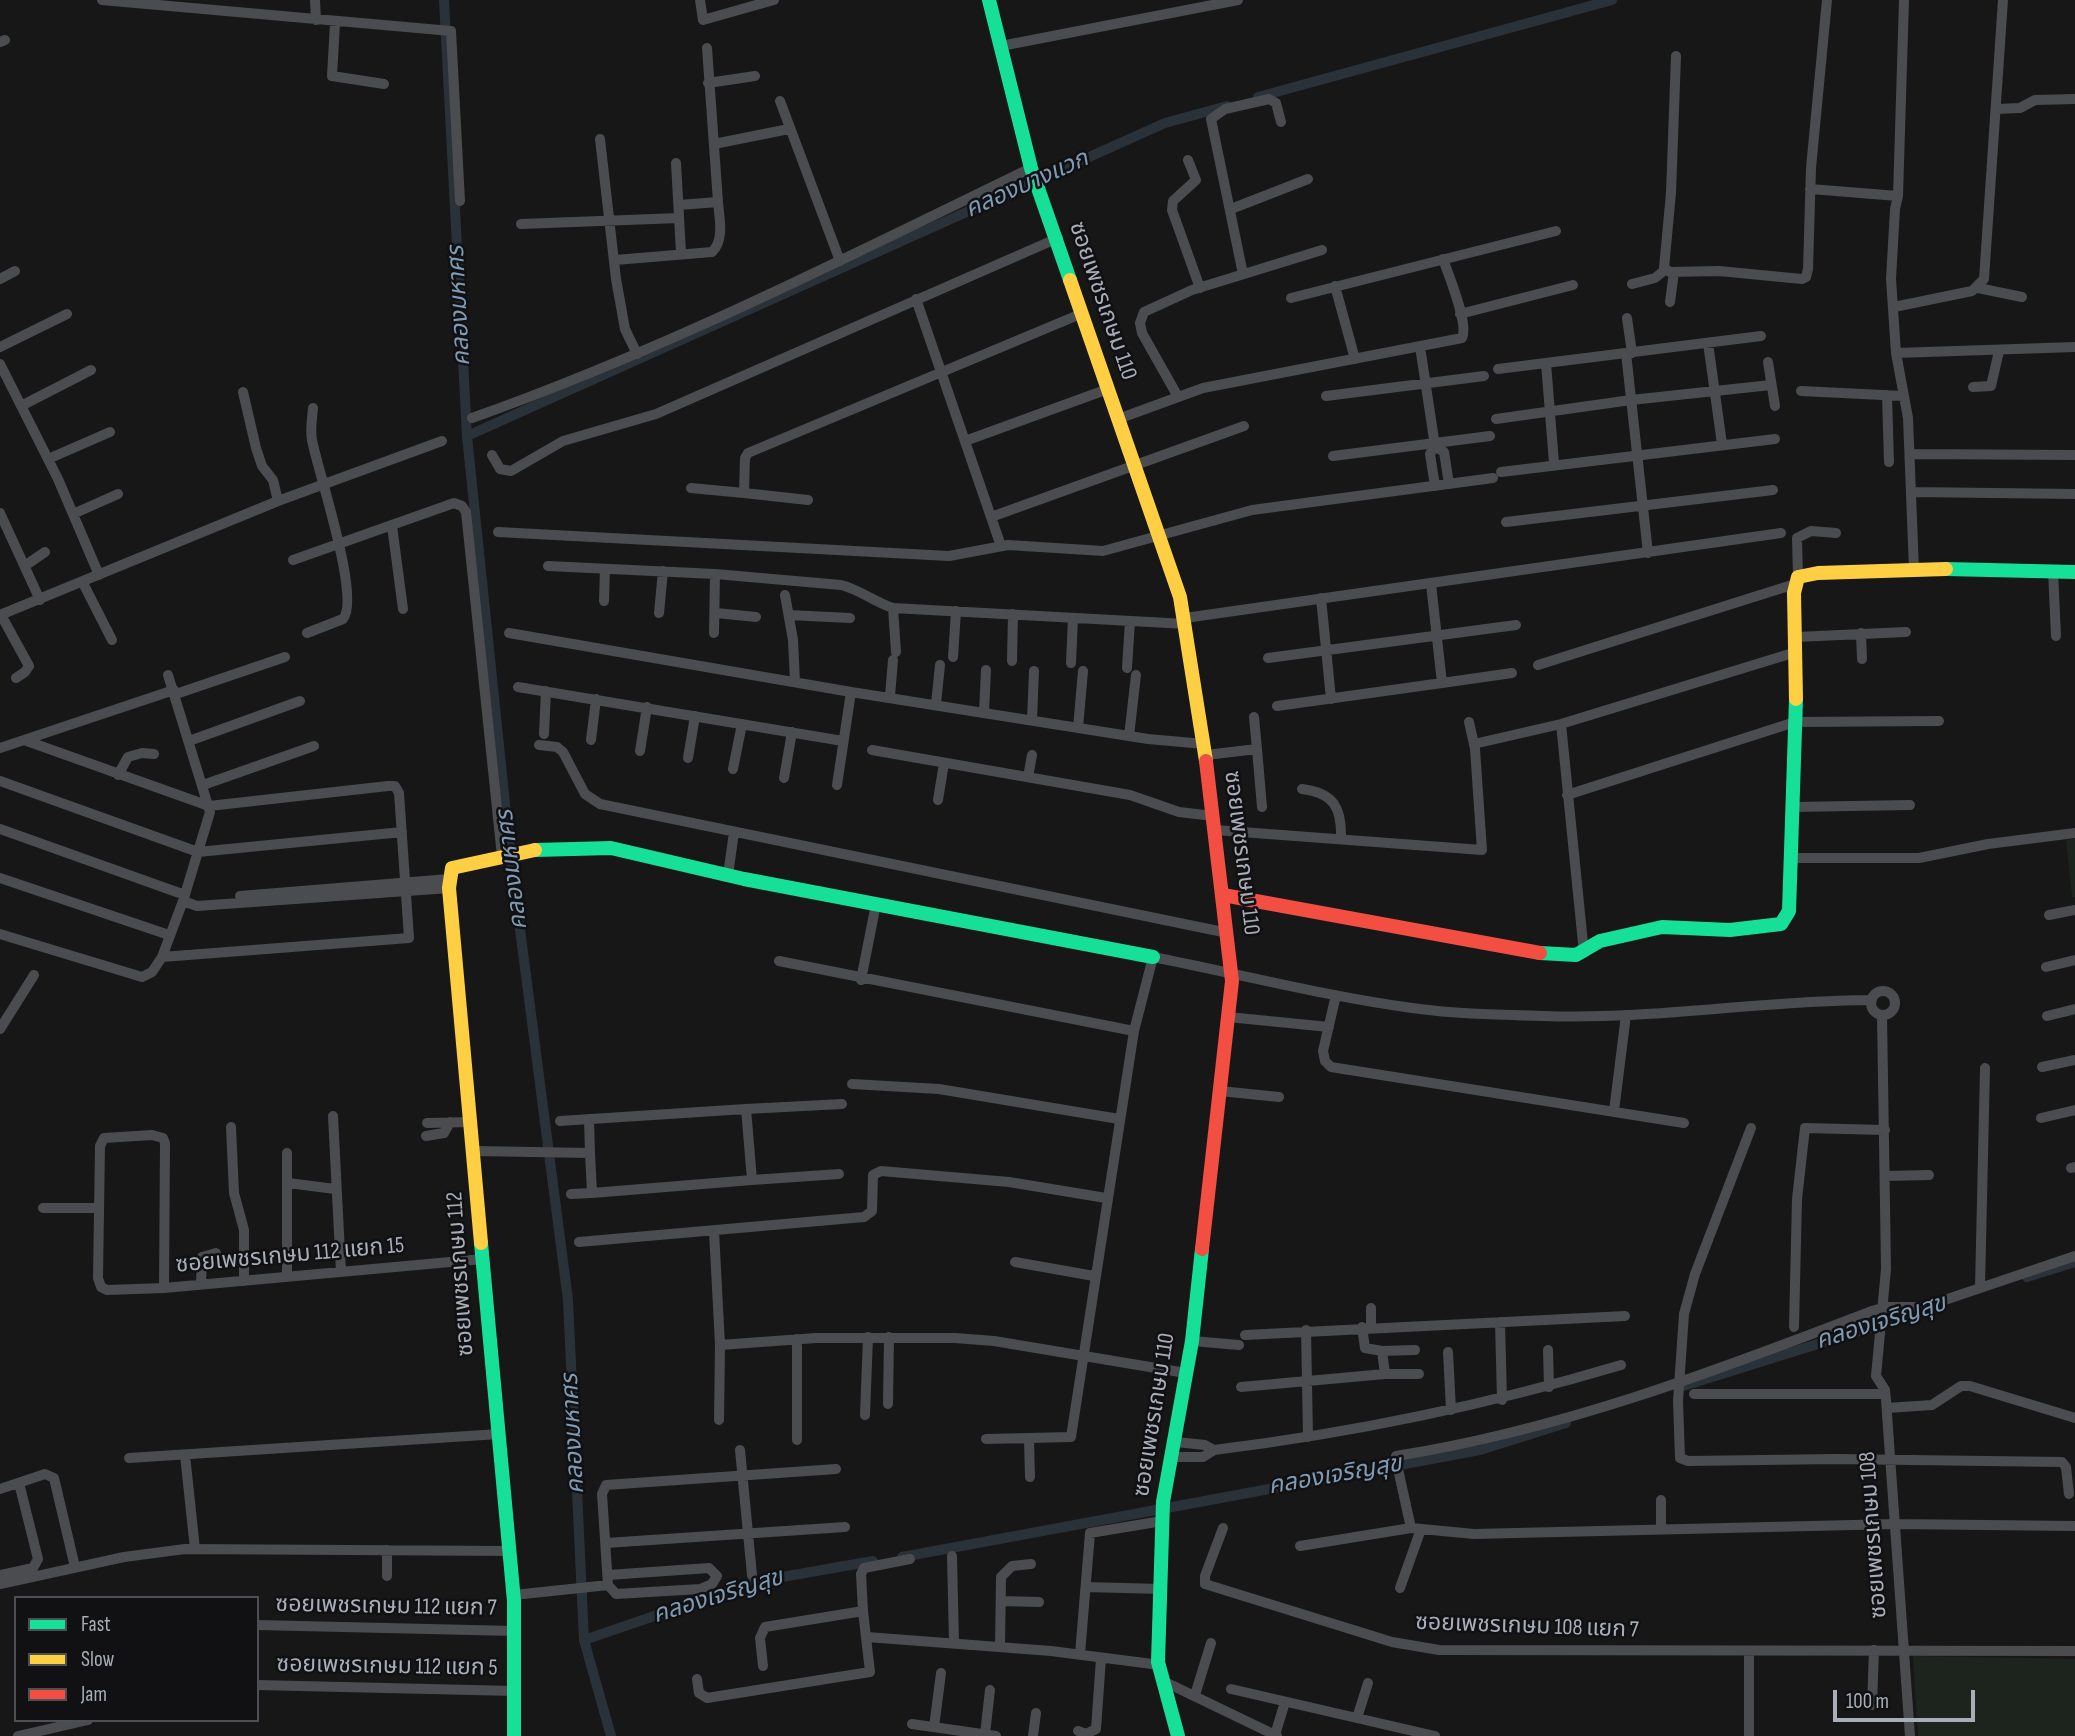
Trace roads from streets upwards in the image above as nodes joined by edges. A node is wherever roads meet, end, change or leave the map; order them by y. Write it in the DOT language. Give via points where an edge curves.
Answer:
graph roads {
  1 [pos="102,0"];
  2 [pos="316,0"];
  3 [pos="700,0"];
  4 [pos="775,0"];
  5 [pos="989,0"];
  6 [pos="1238,0"];
  7 [pos="1827,0"];
  8 [pos="1904,0"];
  9 [pos="2003,0"];
  10 [pos="1207,3"];
  11 [pos="219,6"];
  12 [pos="316,20"];
  13 [pos="335,23"];
  14 [pos="1001,46"];
  15 [pos="707,48"];
  16 [pos="1676,56"];
  17 [pos="755,76"];
  18 [pos="708,83"];
  19 [pos="384,84"];
  20 [pos="2075,99"];
  21 [pos="780,101"];
  22 [pos="1996,109"];
  23 [pos="1281,122"];
  24 [pos="789,128"];
  25 [pos="600,139"];
  26 [pos="714,144"];
  27 [pos="1188,159"];
  28 [pos="676,163"];
  29 [pos="1034,176"];
  30 [pos="1308,179"];
  31 [pos="1811,189"];
  32 [pos="1898,196"];
  33 [pos="460,201"];
  34 [pos="718,202"];
  35 [pos="679,205"];
  36 [pos="1231,209"];
  37 [pos="679,218"];
  38 [pos="607,219"];
  39 [pos="521,224"];
  40 [pos="1556,231"];
  41 [pos="1058,238"];
  42 [pos="1322,250"];
  43 [pos="681,253"];
  44 [pos="1443,259"];
  45 [pos="615,260"];
  46 [pos="841,261"];
  47 [pos="1670,270"];
  48 [pos="15,271"];
  49 [pos="1243,274"];
  50 [pos="0,279"];
  51 [pos="1632,284"];
  52 [pos="1573,285"];
  53 [pos="1335,286"];
  54 [pos="1199,288"];
  55 [pos="1978,288"];
  56 [pos="2022,297"];
  57 [pos="1291,298"];
  58 [pos="916,299"];
  59 [pos="1670,302"];
  60 [pos="1894,307"];
  61 [pos="1083,313"];
  62 [pos="67,314"];
  63 [pos="1460,314"];
  64 [pos="1627,318"];
  65 [pos="1761,336"];
  66 [pos="1708,343"];
  67 [pos="0,347"];
  68 [pos="2075,347"];
  69 [pos="1999,351"];
  70 [pos="1421,353"];
  71 [pos="1629,353"];
  72 [pos="1896,353"];
  73 [pos="637,354"];
  74 [pos="1355,359"];
  75 [pos="1768,362"];
  76 [pos="1546,363"];
  77 [pos="0,364"];
  78 [pos="1498,369"];
  79 [pos="90,370"];
  80 [pos="942,374"];
  81 [pos="1484,376"];
  82 [pos="1426,384"];
  83 [pos="1771,386"];
  84 [pos="1973,387"];
  85 [pos="1108,389"];
  86 [pos="1714,391"];
  87 [pos="1801,391"];
  88 [pos="243,392"];
  89 [pos="1177,395"];
  90 [pos="1887,395"];
  91 [pos="1326,396"];
  92 [pos="1903,396"];
  93 [pos="1631,400"];
  94 [pos="21,406"];
  95 [pos="1775,407"];
  96 [pos="313,408"];
  97 [pos="1550,412"];
  98 [pos="472,418"];
  99 [pos="1118,419"];
  100 [pos="1496,419"];
  101 [pos="1244,426"];
  102 [pos="110,432"];
  103 [pos="1490,436"];
  104 [pos="1775,439"];
  105 [pos="442,441"];
  106 [pos="965,442"];
  107 [pos="1722,444"];
  108 [pos="1435,445"];
  109 [pos="1637,454"];
  110 [pos="1910,454"];
  111 [pos="492,455"];
  112 [pos="2075,455"];
  113 [pos="1333,456"];
  114 [pos="48,459"];
  115 [pos="1889,462"];
  116 [pos="1554,463"];
  117 [pos="1134,468"];
  118 [pos="1449,484"];
  119 [pos="1436,486"];
  120 [pos="324,487"];
  121 [pos="691,488"];
  122 [pos="1773,490"];
  123 [pos="1911,492"];
  124 [pos="744,493"];
  125 [pos="118,494"];
  126 [pos="2075,494"];
  127 [pos="808,500"];
  128 [pos="278,501"];
  129 [pos="1642,504"];
  130 [pos="0,513"];
  131 [pos="73,513"];
  132 [pos="991,517"];
  133 [pos="1506,522"];
  134 [pos="392,526"];
  135 [pos="4,529"];
  136 [pos="498,532"];
  137 [pos="1781,533"];
  138 [pos="1836,533"];
  139 [pos="1161,537"];
  140 [pos="340,545"];
  141 [pos="1001,546"];
  142 [pos="45,552"];
  143 [pos="1647,553"];
  144 [pos="293,559"];
  145 [pos="26,565"];
  146 [pos="548,566"];
  147 [pos="605,569"];
  148 [pos="1914,570"];
  149 [pos="663,571"];
  150 [pos="2053,572"];
  151 [pos="2075,572"];
  152 [pos="715,574"];
  153 [pos="99,575"];
  154 [pos="1797,580"];
  155 [pos="83,583"];
  156 [pos="1431,584"];
  157 [pos="785,595"];
  158 [pos="1321,598"];
  159 [pos="40,600"];
  160 [pos="604,601"];
  161 [pos="894,608"];
  162 [pos="403,609"];
  163 [pos="956,611"];
  164 [pos="659,612"];
  165 [pos="716,613"];
  166 [pos="1013,614"];
  167 [pos="1,615"];
  168 [pos="789,615"];
  169 [pos="756,617"];
  170 [pos="850,618"];
  171 [pos="1073,618"];
  172 [pos="1130,621"];
  173 [pos="1185,621"];
  174 [pos="1516,625"];
  175 [pos="1906,632"];
  176 [pos="307,633"];
  177 [pos="509,633"];
  178 [pos="714,633"];
  179 [pos="1860,633"];
  180 [pos="1436,636"];
  181 [pos="2056,636"];
  182 [pos="1796,637"];
  183 [pos="113,640"];
  184 [pos="1327,651"];
  185 [pos="1796,652"];
  186 [pos="285,657"];
  187 [pos="953,657"];
  188 [pos="1268,658"];
  189 [pos="1862,659"];
  190 [pos="1012,661"];
  191 [pos="1070,663"];
  192 [pos="940,664"];
  193 [pos="1538,664"];
  194 [pos="986,670"];
  195 [pos="1034,671"];
  196 [pos="1083,671"];
  197 [pos="1512,673"];
  198 [pos="168,675"];
  199 [pos="16,678"];
  200 [pos="795,682"];
  201 [pos="1442,683"];
  202 [pos="518,687"];
  203 [pos="546,691"];
  204 [pos="175,692"];
  205 [pos="851,692"];
  206 [pos="890,696"];
  207 [pos="596,699"];
  208 [pos="1331,699"];
  209 [pos="300,701"];
  210 [pos="936,704"];
  211 [pos="1277,706"];
  212 [pos="647,707"];
  213 [pos="984,712"];
  214 [pos="695,716"];
  215 [pos="1254,717"];
  216 [pos="1032,720"];
  217 [pos="1469,722"];
  218 [pos="1795,722"];
  219 [pos="1939,722"];
  220 [pos="742,724"];
  221 [pos="1561,724"];
  222 [pos="1078,728"];
  223 [pos="792,732"];
  224 [pos="544,734"];
  225 [pos="1129,736"];
  226 [pos="23,740"];
  227 [pos="592,740"];
  228 [pos="189,741"];
  229 [pos="844,741"];
  230 [pos="1474,744"];
  231 [pos="539,745"];
  232 [pos="314,746"];
  233 [pos="0,748"];
  234 [pos="1205,749"];
  235 [pos="1258,749"];
  236 [pos="872,750"];
  237 [pos="640,751"];
  238 [pos="154,754"];
  239 [pos="1032,755"];
  240 [pos="688,758"];
  241 [pos="944,763"];
  242 [pos="733,769"];
  243 [pos="118,775"];
  244 [pos="784,778"];
  245 [pos="1028,778"];
  246 [pos="0,781"];
  247 [pos="203,785"];
  248 [pos="836,785"];
  249 [pos="1302,789"];
  250 [pos="1567,794"];
  251 [pos="938,800"];
  252 [pos="1910,805"];
  253 [pos="209,806"];
  254 [pos="1262,807"];
  255 [pos="1792,807"];
  256 [pos="1214,823"];
  257 [pos="0,829"];
  258 [pos="402,832"];
  259 [pos="734,832"];
  260 [pos="2075,833"];
  261 [pos="1342,839"];
  262 [pos="198,852"];
  263 [pos="506,856"];
  264 [pos="1790,858"];
  265 [pos="728,876"];
  266 [pos="0,878"];
  267 [pos="449,883"];
  268 [pos="406,887"];
  269 [pos="1223,895"];
  270 [pos="186,899"];
  271 [pos="876,904"];
  272 [pos="2075,911"];
  273 [pos="2049,915"];
  274 [pos="0,933"];
  275 [pos="1228,933"];
  276 [pos="169,936"];
  277 [pos="1584,953"];
  278 [pos="162,957"];
  279 [pos="1153,957"];
  280 [pos="2075,960"];
  281 [pos="779,961"];
  282 [pos="2046,967"];
  283 [pos="1233,973"];
  284 [pos="34,975"];
  285 [pos="861,980"];
  286 [pos="1336,995"];
  287 [pos="1872,1000"];
  288 [pos="2075,1009"];
  289 [pos="1882,1015"];
  290 [pos="1626,1016"];
  291 [pos="2047,1016"];
  292 [pos="1228,1017"];
  293 [pos="1329,1027"];
  294 [pos="0,1029"];
  295 [pos="1134,1031"];
  296 [pos="2075,1060"];
  297 [pos="1984,1068"];
  298 [pos="2042,1068"];
  299 [pos="852,1084"];
  300 [pos="1220,1091"];
  301 [pos="1279,1097"];
  302 [pos="842,1104"];
  303 [pos="746,1109"];
  304 [pos="2075,1110"];
  305 [pos="1614,1111"];
  306 [pos="333,1116"];
  307 [pos="2041,1118"];
  308 [pos="1119,1119"];
  309 [pos="589,1120"];
  310 [pos="560,1121"];
  311 [pos="450,1122"];
  312 [pos="471,1122"];
  313 [pos="427,1123"];
  314 [pos="1684,1123"];
  315 [pos="231,1127"];
  316 [pos="1751,1128"];
  317 [pos="1885,1130"];
  318 [pos="426,1136"];
  319 [pos="475,1151"];
  320 [pos="287,1153"];
  321 [pos="590,1153"];
  322 [pos="839,1174"];
  323 [pos="1929,1175"];
  324 [pos="1885,1176"];
  325 [pos="752,1180"];
  326 [pos="288,1183"];
  327 [pos="335,1189"];
  328 [pos="592,1193"];
  329 [pos="571,1194"];
  330 [pos="1106,1198"];
  331 [pos="43,1208"];
  332 [pos="98,1208"];
  333 [pos="714,1231"];
  334 [pos="579,1242"];
  335 [pos="216,1253"];
  336 [pos="2075,1256"];
  337 [pos="484,1259"];
  338 [pos="1015,1262"];
  339 [pos="341,1272"];
  340 [pos="1094,1276"];
  341 [pos="287,1277"];
  342 [pos="244,1281"];
  343 [pos="201,1284"];
  344 [pos="1980,1287"];
  345 [pos="164,1288"];
  346 [pos="1371,1308"];
  347 [pos="1885,1310"];
  348 [pos="1625,1316"];
  349 [pos="1500,1322"];
  350 [pos="1367,1327"];
  351 [pos="1794,1327"];
  352 [pos="1306,1330"];
  353 [pos="1245,1335"];
  354 [pos="868,1337"];
  355 [pos="889,1337"];
  356 [pos="797,1339"];
  357 [pos="1192,1342"];
  358 [pos="720,1345"];
  359 [pos="1239,1345"];
  360 [pos="1415,1350"];
  361 [pos="1548,1350"];
  362 [pos="1382,1351"];
  363 [pos="1448,1352"];
  364 [pos="1084,1356"];
  365 [pos="1621,1365"];
  366 [pos="1186,1373"];
  367 [pos="1385,1374"];
  368 [pos="1419,1374"];
  369 [pos="1306,1380"];
  370 [pos="1680,1384"];
  371 [pos="1241,1387"];
  372 [pos="1549,1387"];
  373 [pos="1695,1394"];
  374 [pos="1885,1394"];
  375 [pos="1502,1399"];
  376 [pos="888,1404"];
  377 [pos="1887,1408"];
  378 [pos="1451,1410"];
  379 [pos="865,1415"];
  380 [pos="2075,1418"];
  381 [pos="719,1420"];
  382 [pos="499,1434"];
  383 [pos="1308,1437"];
  384 [pos="986,1439"];
  385 [pos="797,1440"];
  386 [pos="1029,1440"];
  387 [pos="1176,1442"];
  388 [pos="740,1450"];
  389 [pos="1214,1450"];
  390 [pos="185,1455"];
  391 [pos="1172,1457"];
  392 [pos="129,1458"];
  393 [pos="1890,1460"];
  394 [pos="836,1469"];
  395 [pos="743,1475"];
  396 [pos="1030,1477"];
  397 [pos="19,1483"];
  398 [pos="0,1489"];
  399 [pos="2069,1494"];
  400 [pos="1661,1500"];
  401 [pos="1162,1513"];
  402 [pos="1895,1524"];
  403 [pos="2075,1526"];
  404 [pos="845,1527"];
  405 [pos="1223,1528"];
  406 [pos="1416,1528"];
  407 [pos="1661,1528"];
  408 [pos="748,1534"];
  409 [pos="606,1543"];
  410 [pos="1300,1546"];
  411 [pos="195,1549"];
  412 [pos="387,1550"];
  413 [pos="510,1551"];
  414 [pos="952,1556"];
  415 [pos="910,1559"];
  416 [pos="1031,1564"];
  417 [pos="75,1567"];
  418 [pos="752,1575"];
  419 [pos="0,1576"];
  420 [pos="387,1576"];
  421 [pos="606,1581"];
  422 [pos="1086,1587"];
  423 [pos="1400,1588"];
  424 [pos="1161,1589"];
  425 [pos="514,1595"];
  426 [pos="1001,1601"];
  427 [pos="1039,1602"];
  428 [pos="863,1611"];
  429 [pos="259,1625"];
  430 [pos="514,1631"];
  431 [pos="867,1637"];
  432 [pos="954,1643"];
  433 [pos="1211,1643"];
  434 [pos="1000,1647"];
  435 [pos="1874,1650"];
  436 [pos="1903,1650"];
  437 [pos="1749,1651"];
  438 [pos="2075,1651"];
  439 [pos="1080,1654"];
  440 [pos="1101,1658"];
  441 [pos="1160,1665"];
  442 [pos="764,1666"];
  443 [pos="942,1673"];
  444 [pos="697,1679"];
  445 [pos="1163,1681"];
  446 [pos="1368,1683"];
  447 [pos="259,1685"];
  448 [pos="1231,1689"];
  449 [pos="990,1690"];
  450 [pos="515,1691"];
  451 [pos="1195,1695"];
  452 [pos="1285,1702"];
  453 [pos="1872,1705"];
  454 [pos="1035,1713"];
  455 [pos="1357,1718"];
  456 [pos="79,1722"];
  457 [pos="912,1724"];
  458 [pos="934,1727"];
  459 [pos="1078,1731"];
  460 [pos="991,1735"];
  461 [pos="18,1736"];
  462 [pos="514,1736"];
  463 [pos="1033,1736"];
  464 [pos="1178,1736"];
  465 [pos="1276,1736"];
  466 [pos="1434,1736"];
  467 [pos="1749,1736"];
  468 [pos="1910,1736"];
  1 -- 11 [label="street"];
  2 -- 12 [label="street"];
  3 -- 4 [label="street" via="704,20"];
  5 -- 14 [label="street, ซอยเพชรเกษม 110"];
  6 -- 10 [label="street"];
  7 -- 31 [label="street"];
  8 -- 32 [label="street"];
  9 -- 22 [label="street"];
  10 -- 14 [label="street"];
  11 -- 12 [label="street"];
  12 -- 13 [label="street"];
  13 -- 19 [label="street" via="332,76"];
  13 -- 33 [label="street" via="452,32"];
  14 -- 29 [label="street, ซอยเพชรเกษม 110"];
  15 -- 18 [label="street"];
  16 -- 47 [label="street" via="1671,193 1663,260"];
  17 -- 18 [label="street"];
  18 -- 26 [label="street"];
  20 -- 22 [label="street" via="2035,100 2020,108"];
  21 -- 24 [label="street"];
  22 -- 55 [label="street" via="1988,246 1984,279"];
  23 -- 36 [label="street" via="1276,103 1269,99 1225,109 1210,119"];
  24 -- 26 [label="street"];
  24 -- 46 [label="street"];
  25 -- 38 [label="street"];
  26 -- 34 [label="street"];
  27 -- 54 [label="street" via="1196,180 1173,201 1172,211"];
  28 -- 35 [label="street"];
  29 -- 41 [label="street, ซอยเพชรเกษม 110"];
  29 -- 46 [label="street"];
  30 -- 36 [label="street"];
  31 -- 32 [label="street"];
  31 -- 47 [label="street" via="1806,277"];
  32 -- 60 [label="street" via="1891,279"];
  34 -- 35 [label="street"];
  34 -- 43 [label="street" via="717,247 706,253"];
  35 -- 37 [label="street"];
  36 -- 49 [label="street"];
  37 -- 38 [label="street"];
  37 -- 43 [label="street"];
  38 -- 39 [label="street"];
  38 -- 45 [label="street"];
  40 -- 44 [label="street"];
  41 -- 58 [label="street"];
  41 -- 61 [label="street, ซอยเพชรเกษม 110"];
  42 -- 49 [label="street"];
  43 -- 45 [label="street"];
  44 -- 53 [label="street"];
  44 -- 63 [label="street"];
  45 -- 73 [label="street" via="625,329"];
  46 -- 73 [label="street"];
  47 -- 51 [label="street"];
  47 -- 59 [label="street"];
  48 -- 50 [label="street"];
  49 -- 54 [label="street"];
  52 -- 63 [label="street"];
  53 -- 57 [label="street"];
  53 -- 74 [label="street"];
  54 -- 89 [label="street" via="1148,309 1140,320 1142,333"];
  55 -- 56 [label="street"];
  55 -- 60 [label="street"];
  58 -- 80 [label="street"];
  58 -- 111 [label="street" via="656,414 563,440 511,471 500,469"];
  60 -- 72 [label="street"];
  61 -- 80 [label="street"];
  61 -- 85 [label="street, ซอยเพชรเกษม 110"];
  62 -- 67 [label="street"];
  63 -- 74 [label="street" via="1465,331 1462,338"];
  64 -- 71 [label="street"];
  65 -- 66 [label="street"];
  66 -- 71 [label="street"];
  66 -- 86 [label="street"];
  68 -- 69 [label="street"];
  69 -- 72 [label="street"];
  69 -- 84 [label="street" via="1994,382"];
  70 -- 82 [label="street"];
  71 -- 76 [label="street"];
  71 -- 93 [label="street"];
  72 -- 92 [label="street"];
  73 -- 98 [label="street"];
  74 -- 89 [label="street"];
  75 -- 83 [label="street"];
  76 -- 78 [label="street"];
  76 -- 97 [label="street"];
  77 -- 94 [label="street"];
  79 -- 94 [label="street"];
  80 -- 106 [label="street"];
  80 -- 124 [label="street" via="748,453"];
  81 -- 82 [label="street"];
  82 -- 91 [label="street"];
  82 -- 108 [label="street"];
  83 -- 86 [label="street"];
  83 -- 95 [label="street"];
  85 -- 99 [label="street, ซอยเพชรเกษม 110"];
  85 -- 106 [label="street"];
  86 -- 93 [label="street"];
  86 -- 107 [label="street"];
  87 -- 90 [label="street"];
  88 -- 128 [label="street" via="259,457"];
  89 -- 99 [label="street"];
  90 -- 92 [label="street"];
  90 -- 115 [label="street"];
  92 -- 110 [label="street"];
  93 -- 97 [label="street"];
  93 -- 109 [label="street"];
  94 -- 114 [label="street"];
  96 -- 120 [label="street" via="312,439"];
  97 -- 100 [label="street"];
  97 -- 116 [label="street"];
  99 -- 117 [label="street, ซอยเพชรเกษม 110"];
  101 -- 117 [label="street"];
  102 -- 114 [label="street"];
  103 -- 108 [label="street"];
  104 -- 107 [label="street"];
  105 -- 120 [label="street"];
  106 -- 132 [label="street"];
  107 -- 109 [label="street"];
  108 -- 113 [label="street"];
  108 -- 118 [label="street" via="1444,452"];
  108 -- 119 [label="street" via="1430,454"];
  109 -- 116 [label="street"];
  109 -- 129 [label="street"];
  110 -- 112 [label="street"];
  110 -- 123 [label="street"];
  114 -- 131 [label="street"];
  116 -- 118 [label="street"];
  117 -- 132 [label="street"];
  117 -- 139 [label="street, ซอยเพชรเกษม 110"];
  118 -- 119 [label="street"];
  119 -- 139 [label="street" via="1252,510"];
  120 -- 128 [label="street"];
  120 -- 140 [label="street"];
  121 -- 124 [label="street"];
  122 -- 129 [label="street"];
  123 -- 126 [label="street"];
  123 -- 148 [label="street"];
  124 -- 127 [label="street"];
  125 -- 131 [label="street"];
  128 -- 153 [label="street"];
  129 -- 133 [label="street"];
  129 -- 143 [label="street"];
  130 -- 135 [label="street"];
  131 -- 153 [label="street"];
  132 -- 141 [label="street"];
  134 -- 140 [label="street"];
  134 -- 162 [label="street"];
  134 -- 263 [label="street" via="454,503 466,512"];
  135 -- 145 [label="street"];
  136 -- 141 [label="street" via="949,556"];
  137 -- 143 [label="street"];
  138 -- 154 [label="street" via="1811,531 1797,538"];
  139 -- 141 [label="street" via="1103,551"];
  139 -- 173 [label="street, ซอยเพชรเกษม 110"];
  140 -- 144 [label="street"];
  140 -- 176 [label="street" via="348,614"];
  142 -- 145 [label="street"];
  143 -- 156 [label="street"];
  145 -- 159 [label="street"];
  146 -- 147 [label="street"];
  147 -- 149 [label="street"];
  147 -- 160 [label="street"];
  148 -- 150 [label="street"];
  148 -- 154 [label="street" via="1818,573"];
  149 -- 152 [label="street"];
  149 -- 164 [label="street"];
  150 -- 151 [label="street"];
  150 -- 181 [label="street"];
  152 -- 161 [label="street" via="841,585"];
  152 -- 165 [label="street"];
  153 -- 155 [label="street"];
  154 -- 182 [label="street"];
  154 -- 193 [label="street"];
  155 -- 159 [label="street"];
  155 -- 183 [label="street"];
  156 -- 158 [label="street"];
  156 -- 180 [label="street"];
  157 -- 168 [label="street"];
  158 -- 173 [label="street"];
  158 -- 184 [label="street"];
  159 -- 167 [label="street"];
  161 -- 163 [label="street"];
  161 -- 206 [label="street"];
  163 -- 166 [label="street"];
  163 -- 187 [label="street"];
  165 -- 169 [label="street"];
  165 -- 178 [label="street"];
  166 -- 171 [label="street"];
  166 -- 190 [label="street"];
  167 -- 199 [label="street" via="29,666"];
  168 -- 170 [label="street"];
  168 -- 200 [label="street"];
  171 -- 172 [label="street"];
  171 -- 191 [label="street"];
  172 -- 173 [label="street"];
  172 -- 225 [label="street"];
  173 -- 234 [label="street, ซอยเพชรเกษม 110"];
  174 -- 180 [label="street"];
  175 -- 179 [label="street"];
  177 -- 200 [label="street"];
  179 -- 182 [label="street"];
  179 -- 189 [label="street"];
  180 -- 184 [label="street"];
  180 -- 201 [label="street"];
  182 -- 185 [label="street"];
  184 -- 188 [label="street"];
  184 -- 208 [label="street"];
  185 -- 218 [label="street"];
  185 -- 221 [label="street"];
  186 -- 204 [label="street"];
  192 -- 210 [label="street"];
  194 -- 213 [label="street"];
  195 -- 216 [label="street"];
  196 -- 222 [label="street"];
  197 -- 201 [label="street"];
  198 -- 204 [label="street"];
  200 -- 205 [label="street"];
  201 -- 208 [label="street"];
  202 -- 203 [label="street"];
  203 -- 207 [label="street"];
  203 -- 224 [label="street"];
  204 -- 226 [label="street"];
  204 -- 228 [label="street"];
  205 -- 206 [label="street"];
  205 -- 229 [label="street"];
  206 -- 210 [label="street"];
  207 -- 212 [label="street"];
  207 -- 227 [label="street"];
  208 -- 211 [label="street"];
  209 -- 228 [label="street"];
  210 -- 213 [label="street"];
  212 -- 214 [label="street"];
  212 -- 237 [label="street"];
  213 -- 216 [label="street"];
  214 -- 220 [label="street"];
  214 -- 240 [label="street"];
  215 -- 235 [label="street"];
  216 -- 222 [label="street"];
  217 -- 230 [label="street"];
  218 -- 219 [label="street"];
  218 -- 250 [label="street"];
  218 -- 255 [label="street"];
  220 -- 223 [label="street"];
  220 -- 242 [label="street"];
  221 -- 230 [label="street"];
  221 -- 250 [label="street"];
  222 -- 225 [label="street"];
  223 -- 229 [label="street"];
  223 -- 244 [label="street"];
  225 -- 234 [label="street"];
  226 -- 233 [label="street"];
  226 -- 243 [label="street"];
  228 -- 247 [label="street"];
  229 -- 248 [label="street"];
  230 -- 261 [label="street" via="1482,850"];
  231 -- 259 [label="street" via="564,752 590,800"];
  232 -- 247 [label="street"];
  234 -- 235 [label="street"];
  234 -- 256 [label="street, ซอยเพชรเกษม 110"];
  235 -- 254 [label="street"];
  236 -- 241 [label="street"];
  238 -- 243 [label="street" via="128,757"];
  239 -- 245 [label="street"];
  241 -- 245 [label="street"];
  241 -- 251 [label="street"];
  243 -- 253 [label="street"];
  245 -- 256 [label="street" via="1130,795"];
  246 -- 262 [label="street"];
  247 -- 253 [label="street"];
  249 -- 261 [label="street" via="1315,790 1336,803"];
  250 -- 277 [label="street"];
  252 -- 255 [label="street"];
  253 -- 258 [label="street" via="395,786"];
  253 -- 262 [label="street"];
  255 -- 264 [label="street"];
  256 -- 261 [label="street"];
  256 -- 269 [label="street, ซอยเพชรเกษม 110"];
  257 -- 270 [label="street"];
  258 -- 262 [label="street"];
  258 -- 268 [label="street"];
  259 -- 265 [label="street"];
  259 -- 275 [label="street"];
  260 -- 264 [label="street" via="1919,859"];
  262 -- 270 [label="street"];
  263 -- 265 [label="street" via="600,846"];
  263 -- 267 [label="street" via="452,868"];
  264 -- 277 [label="street" via="1789,911 1781,924 1730,930 1662,927 1600,941"];
  265 -- 271 [label="street"];
  266 -- 276 [label="street"];
  267 -- 268 [label="street"];
  267 -- 312 [label="street, ซอยเพชรเกษม 112"];
  268 -- 270 [label="street"];
  268 -- 278 [label="street" via="410,933 405,940"];
  269 -- 275 [label="street, ซอยเพชรเกษม 110"];
  269 -- 277 [label="street" via="1530,952"];
  270 -- 276 [label="street"];
  271 -- 279 [label="street"];
  271 -- 285 [label="street"];
  272 -- 273 [label="street"];
  274 -- 278 [label="street" via="142,977 152,972"];
  275 -- 283 [label="street, ซอยเพชรเกษม 110"];
  276 -- 278 [label="street"];
  279 -- 283 [label="street"];
  279 -- 295 [label="street"];
  280 -- 282 [label="street"];
  281 -- 285 [label="street"];
  283 -- 286 [label="street"];
  283 -- 292 [label="street, ซอยเพชรเกษม 110"];
  284 -- 294 [label="street"];
  285 -- 295 [label="street"];
  286 -- 290 [label="street" via="1428,1010"];
  286 -- 293 [label="street"];
  287 -- 289 [label="street" via="1873,1010"];
  287 -- 289 [label="street" via="1881,992 1893,996 1894,1009"];
  287 -- 290 [label="street"];
  288 -- 291 [label="street"];
  289 -- 317 [label="street, ซอยเพชรเกษม 108"];
  290 -- 305 [label="street"];
  292 -- 293 [label="street"];
  292 -- 300 [label="street, ซอยเพชรเกษม 110"];
  293 -- 305 [label="street" via="1323,1051 1331,1067"];
  295 -- 308 [label="street"];
  296 -- 298 [label="street"];
  297 -- 344 [label="street"];
  299 -- 308 [label="street" via="939,1089"];
  300 -- 301 [label="street"];
  300 -- 357 [label="street, ซอยเพชรเกษม 110"];
  302 -- 303 [label="street"];
  303 -- 309 [label="street"];
  303 -- 325 [label="street"];
  304 -- 307 [label="street"];
  305 -- 314 [label="street"];
  306 -- 327 [label="street"];
  308 -- 330 [label="street"];
  309 -- 310 [label="street"];
  309 -- 321 [label="street"];
  311 -- 312 [label="street"];
  311 -- 313 [label="street"];
  311 -- 318 [label="street" via="444,1133"];
  312 -- 319 [label="street, ซอยเพชรเกษม 112"];
  315 -- 342 [label="street" via="234,1193 244,1230"];
  316 -- 370 [label="street" via="1695,1274 1684,1314"];
  317 -- 324 [label="street, ซอยเพชรเกษม 108"];
  317 -- 351 [label="street" via="1805,1128 1797,1199"];
  319 -- 321 [label="street"];
  319 -- 337 [label="street, ซอยเพชรเกษม 112"];
  320 -- 326 [label="street"];
  321 -- 328 [label="street"];
  322 -- 325 [label="street"];
  323 -- 324 [label="street"];
  324 -- 347 [label="street, ซอยเพชรเกษม 108"];
  325 -- 328 [label="street"];
  326 -- 327 [label="street"];
  326 -- 341 [label="street"];
  327 -- 339 [label="street"];
  328 -- 329 [label="street"];
  330 -- 333 [label="street" via="1009,1182 881,1171 873,1175 872,1210 864,1217"];
  330 -- 340 [label="street"];
  331 -- 332 [label="street"];
  332 -- 345 [label="street, ซอยเพชรเกษม 112 แยก 15" via="101,1287"];
  332 -- 345 [label="street" via="104,1138 163,1138"];
  333 -- 334 [label="street"];
  333 -- 358 [label="street"];
  335 -- 343 [label="street" via="202,1256"];
  336 -- 344 [label="street"];
  337 -- 339 [label="street, ซอยเพชรเกษม 112 แยก 15"];
  337 -- 382 [label="street, ซอยเพชรเกษม 112"];
  338 -- 340 [label="street"];
  339 -- 341 [label="street, ซอยเพชรเกษม 112 แยก 15"];
  340 -- 364 [label="street"];
  341 -- 342 [label="street, ซอยเพชรเกษม 112 แยก 15"];
  342 -- 343 [label="street, ซอยเพชรเกษม 112 แยก 15"];
  343 -- 345 [label="street, ซอยเพชรเกษม 112 แยก 15"];
  344 -- 347 [label="street" via="1924,1307"];
  346 -- 350 [label="street"];
  347 -- 370 [label="street"];
  347 -- 374 [label="street, ซอยเพชรเกษม 108" via="1876,1376"];
  348 -- 349 [label="street"];
  349 -- 350 [label="street"];
  349 -- 375 [label="street"];
  350 -- 352 [label="street"];
  350 -- 362 [label="street" via="1365,1348"];
  352 -- 353 [label="street"];
  352 -- 369 [label="street"];
  354 -- 355 [label="street"];
  354 -- 356 [label="street"];
  354 -- 379 [label="street"];
  355 -- 364 [label="street" via="994,1341"];
  355 -- 376 [label="street"];
  356 -- 358 [label="street"];
  356 -- 385 [label="street"];
  357 -- 359 [label="street"];
  357 -- 366 [label="street, ซอยเพชรเกษม 110"];
  358 -- 381 [label="street"];
  360 -- 362 [label="street"];
  361 -- 372 [label="street"];
  362 -- 367 [label="street"];
  363 -- 378 [label="street"];
  364 -- 366 [label="street"];
  364 -- 386 [label="street" via="1070,1437"];
  365 -- 372 [label="street"];
  366 -- 387 [label="street, ซอยเพชรเกษม 110"];
  367 -- 368 [label="street"];
  367 -- 369 [label="street"];
  369 -- 371 [label="street"];
  369 -- 383 [label="street"];
  370 -- 393 [label="street" via="1678,1453 1683,1461"];
  370 -- 406 [label="street" via="1522,1432 1396,1458"];
  372 -- 375 [label="street"];
  373 -- 374 [label="street"];
  374 -- 377 [label="street, ซอยเพชรเกษม 108"];
  375 -- 378 [label="street"];
  377 -- 380 [label="street" via="1932,1405 1961,1386 1970,1386"];
  377 -- 393 [label="street, ซอยเพชรเกษม 108"];
  378 -- 383 [label="street"];
  382 -- 390 [label="street"];
  382 -- 413 [label="street, ซอยเพชรเกษม 112"];
  383 -- 389 [label="street"];
  384 -- 386 [label="street"];
  386 -- 396 [label="street"];
  387 -- 389 [label="street"];
  387 -- 391 [label="street, ซอยเพชรเกษม 110"];
  388 -- 395 [label="street"];
  389 -- 391 [label="street" via="1203,1457"];
  390 -- 392 [label="street"];
  390 -- 411 [label="street"];
  391 -- 401 [label="street, ซอยเพชรเกษม 110"];
  393 -- 399 [label="street" via="2062,1462"];
  393 -- 402 [label="street, ซอยเพชรเกษม 108"];
  394 -- 395 [label="street"];
  395 -- 408 [label="street"];
  395 -- 409 [label="street" via="606,1485 602,1494"];
  397 -- 398 [label="street"];
  397 -- 417 [label="street" via="45,1474 54,1478"];
  397 -- 419 [label="street" via="38,1559 33,1568"];
  400 -- 407 [label="street"];
  401 -- 422 [label="street" via="1090,1533"];
  401 -- 424 [label="street, ซอยเพชรเกษม 110"];
  402 -- 403 [label="street"];
  402 -- 407 [label="street"];
  402 -- 436 [label="street, ซอยเพชรเกษม 108"];
  404 -- 408 [label="street"];
  405 -- 437 [label="street, ซอยเพชรเกษม 108 แยก 7" via="1205,1584 1416,1648 1541,1653"];
  406 -- 407 [label="street" via="1474,1534"];
  406 -- 410 [label="street"];
  406 -- 423 [label="street"];
  408 -- 409 [label="street"];
  408 -- 418 [label="street"];
  409 -- 421 [label="street"];
  411 -- 412 [label="street"];
  411 -- 417 [label="street"];
  412 -- 413 [label="street"];
  412 -- 420 [label="street"];
  413 -- 425 [label="street, ซอยเพชรเกษม 112"];
  414 -- 432 [label="street"];
  415 -- 428 [label="street" via="864,1568"];
  416 -- 426 [label="street" via="1005,1570"];
  417 -- 419 [label="street"];
  421 -- 421 [label="street" via="709,1568 717,1576 700,1589 616,1594"];
  421 -- 425 [label="street"];
  422 -- 424 [label="street"];
  422 -- 439 [label="street"];
  424 -- 441 [label="street, ซอยเพชรเกษม 110"];
  425 -- 430 [label="street, ซอยเพชรเกษม 112"];
  426 -- 427 [label="street"];
  426 -- 434 [label="street"];
  428 -- 431 [label="street"];
  428 -- 442 [label="street" via="765,1626 760,1638"];
  429 -- 430 [label="street, ซอยเพชรเกษม 112 แยก 7"];
  430 -- 450 [label="street, ซอยเพชรเกษม 112"];
  431 -- 432 [label="street"];
  431 -- 444 [label="street" via="870,1672 707,1698 699,1693"];
  432 -- 434 [label="street"];
  433 -- 451 [label="street"];
  434 -- 439 [label="street"];
  435 -- 436 [label="street"];
  435 -- 437 [label="street"];
  435 -- 453 [label="street"];
  436 -- 438 [label="street"];
  436 -- 468 [label="street, ซอยเพชรเกษม 108"];
  437 -- 467 [label="street"];
  439 -- 440 [label="street"];
  440 -- 441 [label="street"];
  440 -- 459 [label="street" via="1096,1729 1086,1734"];
  441 -- 445 [label="street, ซอยเพชรเกษม 110"];
  443 -- 458 [label="street"];
  445 -- 451 [label="street"];
  445 -- 464 [label="street, ซอยเพชรเกษม 110"];
  446 -- 455 [label="street"];
  447 -- 450 [label="street, ซอยเพชรเกษม 112 แยก 5"];
  448 -- 452 [label="street"];
  449 -- 460 [label="street"];
  450 -- 462 [label="street, ซอยเพชรเกษม 112"];
  451 -- 465 [label="street"];
  452 -- 455 [label="street"];
  452 -- 465 [label="street"];
  454 -- 463 [label="street"];
  455 -- 466 [label="street"];
  456 -- 461 [label="street"];
  457 -- 458 [label="street"];
  458 -- 460 [label="street"];
}
